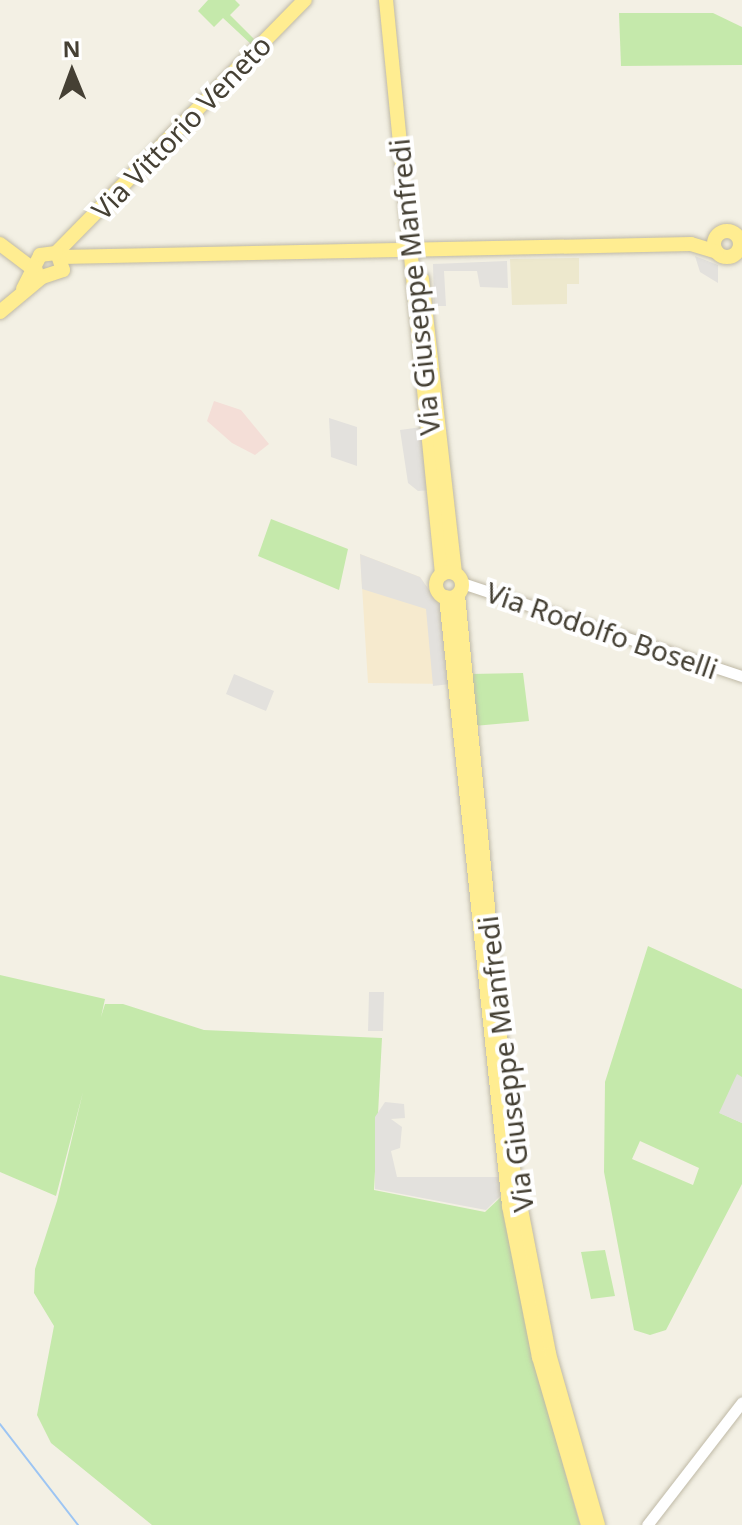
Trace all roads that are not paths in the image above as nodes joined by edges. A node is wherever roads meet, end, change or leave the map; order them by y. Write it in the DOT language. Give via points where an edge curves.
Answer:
graph roads {
  1 [pos="305,0"];
  2 [pos="386,0"];
  3 [pos="395,0"];
  4 [pos="83,227"];
  5 [pos="717,236"];
  6 [pos="0,237"];
  7 [pos="0,244"];
  8 [pos="691,244"];
  9 [pos="740,244"];
  10 [pos="414,249"];
  11 [pos="717,252"];
  12 [pos="104,256"];
  13 [pos="56,258"];
  14 [pos="39,272"];
  15 [pos="0,312"];
  16 [pos="452,584"];
  17 [pos="742,676"];
  18 [pos="742,1402"];
  19 [pos="588,1525"];
  20 [pos="598,1525"];
  21 [pos="647,1525"];
  1 -- 4 [label="main road, Via Vittorio Veneto"];
  2 -- 10 [label="main road, Via Giuseppe Manfredi"];
  3 -- 10 [label="main road, Via Giuseppe Manfredi"];
  4 -- 12 [label="main road" via="87,245"];
  4 -- 13 [label="main road, Via Vittorio Veneto"];
  5 -- 8 [label="main road"];
  5 -- 9 [label="main road"];
  5 -- 11 [label="main road"];
  6 -- 13 [label="main road"];
  7 -- 14 [label="main road"];
  8 -- 10 [label="main road"];
  8 -- 11 [label="main road"];
  9 -- 11 [label="main road"];
  10 -- 12 [label="main road"];
  10 -- 16 [label="main road, Via Giuseppe Manfredi"];
  12 -- 13 [label="main road"];
  13 -- 14 [label="main road"];
  13 -- 14 [label="main road"];
  14 -- 15 [label="main road"];
  16 -- 17 [label="street, Via Rodolfo Boselli"];
  16 -- 19 [label="main road, Via Giuseppe Manfredi" via="509,1206 539,1357"];
  16 -- 20 [label="main road, Via Giuseppe Manfredi" via="513,1168 549,1354"];
  18 -- 21 [label="street"];
}
